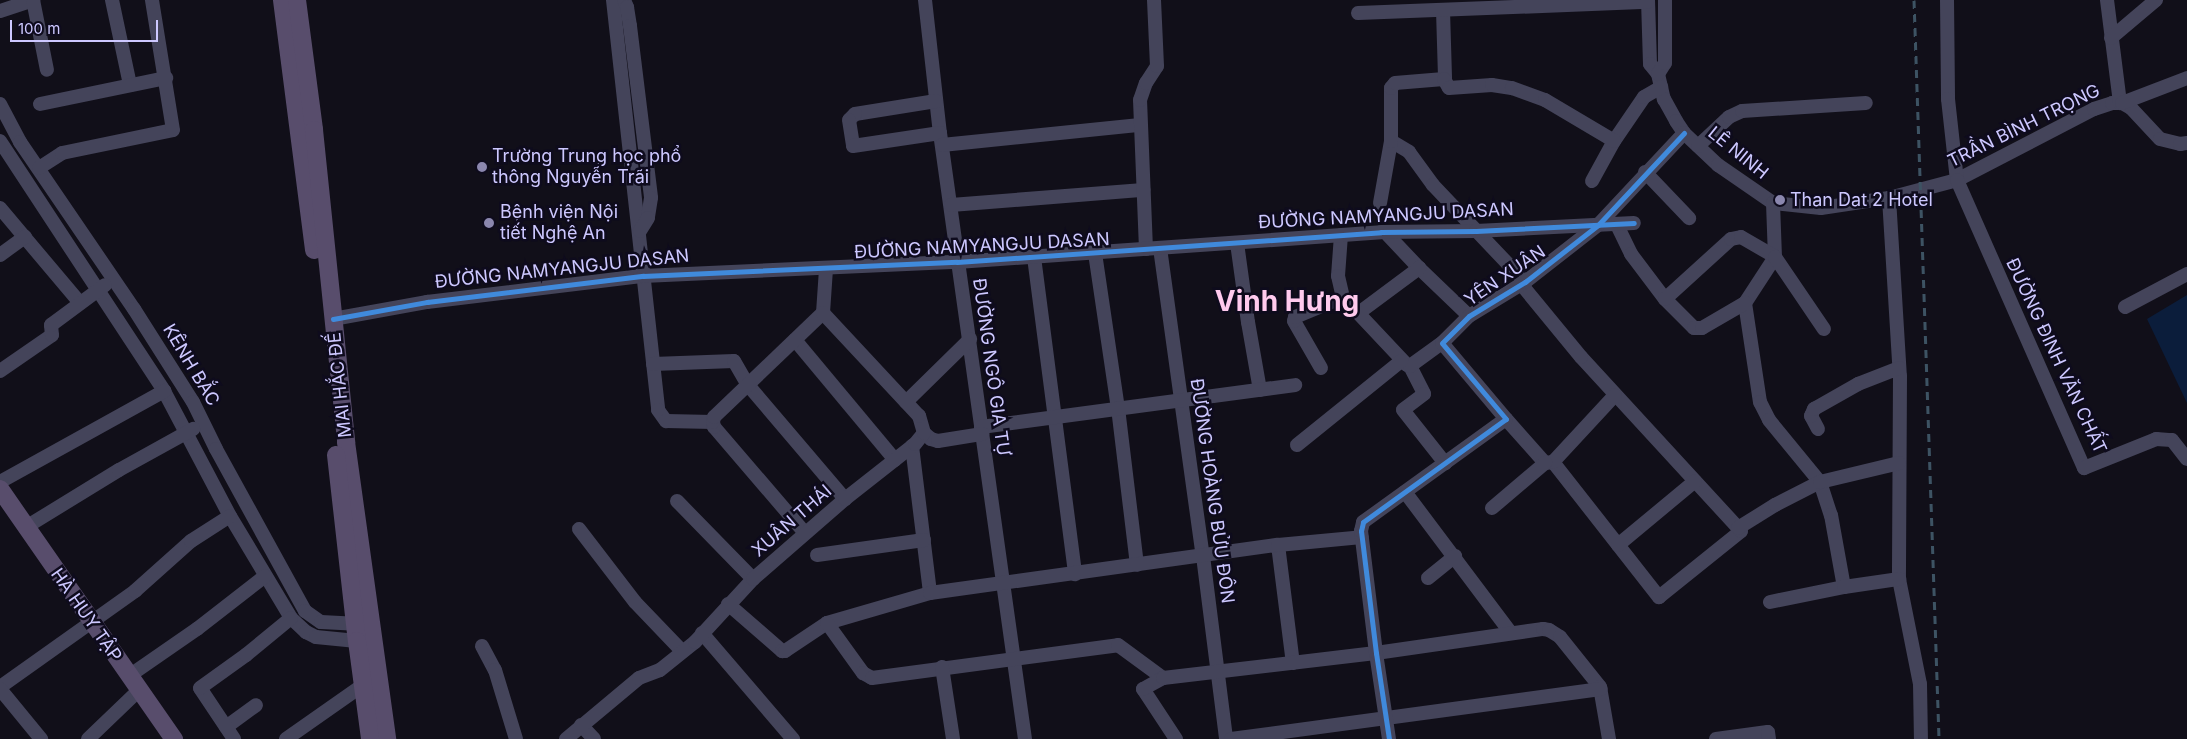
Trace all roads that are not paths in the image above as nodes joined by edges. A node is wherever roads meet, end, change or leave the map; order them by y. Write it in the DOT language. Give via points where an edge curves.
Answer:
graph roads {
  1 [pos="33,0"];
  2 [pos="112,0"];
  3 [pos="152,0"];
  4 [pos="282,0"];
  5 [pos="297,0"];
  6 [pos="613,0"];
  7 [pos="624,0"];
  8 [pos="925,0"];
  9 [pos="1154,0"];
  10 [pos="1664,0"];
  11 [pos="1947,0"];
  12 [pos="2106,0"];
  13 [pos="2156,0"];
  14 [pos="1648,1"];
  15 [pos="0,10"];
  16 [pos="1443,10"];
  17 [pos="1358,14"];
  18 [pos="2111,38"];
  19 [pos="47,70"];
  20 [pos="166,78"];
  21 [pos="2187,78"];
  22 [pos="1445,79"];
  23 [pos="1659,81"];
  24 [pos="130,85"];
  25 [pos="936,101"];
  26 [pos="1866,103"];
  27 [pos="2121,103"];
  28 [pos="0,104"];
  29 [pos="40,104"];
  30 [pos="1140,125"];
  31 [pos="307,131"];
  32 [pos="1684,133"];
  33 [pos="941,139"];
  34 [pos="0,141"];
  35 [pos="1391,141"];
  36 [pos="1614,141"];
  37 [pos="2187,143"];
  38 [pos="1698,146"];
  39 [pos="652,153"];
  40 [pos="631,156"];
  41 [pos="39,168"];
  42 [pos="1645,172"];
  43 [pos="1957,180"];
  44 [pos="1592,181"];
  45 [pos="1143,190"];
  46 [pos="1922,190"];
  47 [pos="1889,198"];
  48 [pos="1380,203"];
  49 [pos="1773,203"];
  50 [pos="951,205"];
  51 [pos="0,208"];
  52 [pos="1689,218"];
  53 [pos="1634,223"];
  54 [pos="1617,224"];
  55 [pos="1598,225"];
  56 [pos="640,231"];
  57 [pos="1476,231"];
  58 [pos="1385,232"];
  59 [pos="1341,235"];
  60 [pos="25,237"];
  61 [pos="1236,243"];
  62 [pos="1153,248"];
  63 [pos="1095,254"];
  64 [pos="0,255"];
  65 [pos="1034,257"];
  66 [pos="1775,257"];
  67 [pos="958,262"];
  68 [pos="1419,268"];
  69 [pos="826,269"];
  70 [pos="2187,274"];
  71 [pos="644,276"];
  72 [pos="114,280"];
  73 [pos="1523,283"];
  74 [pos="98,289"];
  75 [pos="1343,297"];
  76 [pos="1665,298"];
  77 [pos="80,303"];
  78 [pos="1746,303"];
  79 [pos="2124,307"];
  80 [pos="1360,312"];
  81 [pos="823,313"];
  82 [pos="1469,316"];
  83 [pos="333,319"];
  84 [pos="1824,329"];
  85 [pos="970,339"];
  86 [pos="795,340"];
  87 [pos="1442,343"];
  88 [pos="1406,363"];
  89 [pos="654,364"];
  90 [pos="1320,368"];
  91 [pos="1900,368"];
  92 [pos="0,371"];
  93 [pos="748,385"];
  94 [pos="1295,385"];
  95 [pos="1260,390"];
  96 [pos="164,391"];
  97 [pos="1615,395"];
  98 [pos="1181,400"];
  99 [pos="906,402"];
  100 [pos="1118,408"];
  101 [pos="1055,417"];
  102 [pos="1506,419"];
  103 [pos="713,422"];
  104 [pos="204,423"];
  105 [pos="339,429"];
  106 [pos="1818,429"];
  107 [pos="981,430"];
  108 [pos="186,433"];
  109 [pos="924,433"];
  110 [pos="1297,445"];
  111 [pos="912,446"];
  112 [pos="895,460"];
  113 [pos="2187,460"];
  114 [pos="1549,462"];
  115 [pos="1445,463"];
  116 [pos="1899,463"];
  117 [pos="1694,481"];
  118 [pos="0,482"];
  119 [pos="1820,482"];
  120 [pos="0,489"];
  121 [pos="1405,492"];
  122 [pos="845,499"];
  123 [pos="677,501"];
  124 [pos="1492,508"];
  125 [pos="230,516"];
  126 [pos="26,527"];
  127 [pos="1738,528"];
  128 [pos="579,529"];
  129 [pos="805,533"];
  130 [pos="1362,537"];
  131 [pos="924,540"];
  132 [pos="1278,544"];
  133 [pos="1618,545"];
  134 [pos="817,555"];
  135 [pos="1203,556"];
  136 [pos="1455,556"];
  137 [pos="1137,565"];
  138 [pos="1075,574"];
  139 [pos="265,576"];
  140 [pos="1428,578"];
  141 [pos="754,579"];
  142 [pos="1899,579"];
  143 [pos="1004,584"];
  144 [pos="1844,587"];
  145 [pos="930,593"];
  146 [pos="1770,602"];
  147 [pos="728,604"];
  148 [pos="291,618"];
  149 [pos="314,620"];
  150 [pos="92,622"];
  151 [pos="827,623"];
  152 [pos="354,624"];
  153 [pos="306,632"];
  154 [pos="702,633"];
  155 [pos="1511,633"];
  156 [pos="356,641"];
  157 [pos="482,646"];
  158 [pos="682,651"];
  159 [pos="1376,653"];
  160 [pos="1012,658"];
  161 [pos="1294,663"];
  162 [pos="942,667"];
  163 [pos="1217,672"];
  164 [pos="1163,678"];
  165 [pos="134,683"];
  166 [pos="363,685"];
  167 [pos="0,688"];
  168 [pos="1601,689"];
  169 [pos="256,705"];
  170 [pos="1386,720"];
  171 [pos="581,725"];
  172 [pos="226,727"];
  173 [pos="1768,735"];
  174 [pos="1749,737"];
  175 [pos="41,739"];
  176 [pos="88,739"];
  177 [pos="174,739"];
  178 [pos="234,739"];
  179 [pos="286,739"];
  180 [pos="370,739"];
  181 [pos="387,739"];
  182 [pos="516,739"];
  183 [pos="566,739"];
  184 [pos="594,739"];
  185 [pos="793,739"];
  186 [pos="953,739"];
  187 [pos="1025,739"];
  188 [pos="1176,739"];
  189 [pos="1226,739"];
  190 [pos="1231,739"];
  191 [pos="1389,739"];
  192 [pos="1609,739"];
  193 [pos="1716,739"];
  194 [pos="1921,739"];
  1 -- 15 [label="street"];
  1 -- 19 [label="street"];
  2 -- 24 [label="street"];
  3 -- 20 [label="street"];
  4 -- 31 [label="main road, MAI HẮC ĐẾ"];
  5 -- 31 [label="main road, MAI HẮC ĐẾ"];
  6 -- 40 [label="street"];
  7 -- 39 [label="street"];
  8 -- 25 [label="street, ĐƯỜNG NGÔ GIA TỰ"];
  9 -- 30 [label="street, ĐƯỜNG HOÀNG BỬU ĐÔN" via="1157,66 1143,91"];
  10 -- 23 [label="street" via="1665,63"];
  11 -- 43 [label="street" via="1948,99"];
  12 -- 18 [label="street"];
  13 -- 18 [label="street"];
  14 -- 16 [label="street"];
  14 -- 23 [label="street, LÊ NINH" via="1650,64"];
  16 -- 17 [label="street"];
  16 -- 22 [label="street"];
  18 -- 27 [label="street"];
  20 -- 24 [label="street"];
  20 -- 41 [label="street" via="174,126 172,131 62,153"];
  21 -- 27 [label="street"];
  22 -- 35 [label="street" via="1392,85"];
  22 -- 36 [label="street" via="1450,88 1492,85 1517,89 1545,100"];
  23 -- 32 [label="street, LÊ NINH" via="1667,106"];
  23 -- 36 [label="street"];
  24 -- 29 [label="street"];
  25 -- 33 [label="street, ĐƯỜNG NGÔ GIA TỰ"];
  25 -- 33 [label="street" via="855,114 849,120 853,146"];
  26 -- 38 [label="street" via="1742,111 1730,116"];
  27 -- 37 [label="street, TRẦN BÌNH TRỌNG" via="2160,139"];
  27 -- 43 [label="street, TRẦN BÌNH TRỌNG" via="2094,109"];
  28 -- 41 [label="street, KÊNH BẮC" via="20,142"];
  30 -- 33 [label="street"];
  30 -- 45 [label="street, ĐƯỜNG HOÀNG BỬU ĐÔN"];
  31 -- 83 [label="main road, MAI HẮC ĐẾ"];
  31 -- 105 [label="main road, MAI HẮC ĐẾ"];
  32 -- 38 [label="street, LÊ NINH"];
  32 -- 42 [label="street, YÊN XUÂN"];
  33 -- 50 [label="street, ĐƯỜNG NGÔ GIA TỰ"];
  34 -- 74 [label="street, KÊNH BẮC"];
  35 -- 48 [label="street"];
  35 -- 57 [label="street" via="1410,152 1433,185"];
  36 -- 44 [label="street"];
  38 -- 49 [label="street, LÊ NINH" via="1737,179"];
  39 -- 40 [label="street"];
  39 -- 56 [label="street" via="648,218"];
  40 -- 56 [label="street"];
  41 -- 72 [label="street, KÊNH BẮC"];
  42 -- 52 [label="street"];
  42 -- 55 [label="street, YÊN XUÂN"];
  43 -- 46 [label="street, TRẦN BÌNH TRỌNG"];
  43 -- 113 [label="street, ĐƯỜNG ĐINH VĂN CHẤT" via="2084,468 2156,439 2172,440"];
  45 -- 50 [label="street"];
  45 -- 62 [label="street, ĐƯỜNG HOÀNG BỬU ĐÔN"];
  46 -- 47 [label="street, LÊ NINH"];
  47 -- 49 [label="street, LÊ NINH" via="1821,208"];
  47 -- 91 [label="street"];
  49 -- 66 [label="street"];
  50 -- 67 [label="street, ĐƯỜNG NGÔ GIA TỰ"];
  51 -- 60 [label="street"];
  53 -- 54 [label="street, ĐƯỜNG NAMYANGJU DASAN"];
  54 -- 55 [label="street, ĐƯỜNG NAMYANGJU DASAN"];
  54 -- 76 [label="street" via="1631,254"];
  55 -- 57 [label="street, ĐƯỜNG NAMYANGJU DASAN"];
  55 -- 73 [label="street, YÊN XUÂN"];
  56 -- 71 [label="street"];
  57 -- 58 [label="street, ĐƯỜNG NAMYANGJU DASAN"];
  57 -- 73 [label="street"];
  58 -- 59 [label="street, ĐƯỜNG NAMYANGJU DASAN"];
  58 -- 68 [label="street"];
  59 -- 61 [label="street, ĐƯỜNG NAMYANGJU DASAN"];
  59 -- 75 [label="street" via="1338,276"];
  60 -- 64 [label="street"];
  60 -- 77 [label="street"];
  61 -- 62 [label="street, ĐƯỜNG NAMYANGJU DASAN"];
  61 -- 95 [label="street"];
  62 -- 63 [label="street, ĐƯỜNG NAMYANGJU DASAN"];
  62 -- 98 [label="street, ĐƯỜNG HOÀNG BỬU ĐÔN"];
  63 -- 65 [label="street, ĐƯỜNG NAMYANGJU DASAN"];
  63 -- 100 [label="street"];
  65 -- 67 [label="street, ĐƯỜNG NAMYANGJU DASAN"];
  65 -- 101 [label="street"];
  66 -- 76 [label="street" via="1744,239 1734,238"];
  66 -- 78 [label="street"];
  66 -- 84 [label="street"];
  67 -- 69 [label="street, ĐƯỜNG NAMYANGJU DASAN"];
  67 -- 85 [label="street, ĐƯỜNG NGÔ GIA TỰ"];
  68 -- 80 [label="street"];
  68 -- 82 [label="street"];
  69 -- 71 [label="street, ĐƯỜNG NAMYANGJU DASAN"];
  69 -- 81 [label="street"];
  70 -- 79 [label="street"];
  71 -- 83 [label="street, ĐƯỜNG NAMYANGJU DASAN" via="427,302"];
  71 -- 89 [label="street"];
  72 -- 74 [label="street"];
  72 -- 104 [label="street, KÊNH BẮC"];
  73 -- 82 [label="street, YÊN XUÂN"];
  73 -- 97 [label="street"];
  74 -- 77 [label="street"];
  74 -- 96 [label="street, KÊNH BẮC"];
  75 -- 80 [label="street"];
  75 -- 90 [label="street" via="1295,317 1294,321"];
  76 -- 78 [label="street" via="1698,329"];
  77 -- 92 [label="street" via="51,325 52,336"];
  78 -- 119 [label="street" via="1763,409"];
  80 -- 88 [label="street"];
  81 -- 86 [label="street"];
  81 -- 99 [label="street"];
  82 -- 87 [label="street, YÊN XUÂN"];
  83 -- 105 [label="main road, MAI HẮC ĐẾ"];
  85 -- 99 [label="street"];
  85 -- 107 [label="street, ĐƯỜNG NGÔ GIA TỰ"];
  86 -- 93 [label="street"];
  86 -- 112 [label="street"];
  87 -- 88 [label="street, YÊN XUÂN"];
  87 -- 102 [label="street"];
  88 -- 110 [label="street, YÊN XUÂN"];
  88 -- 115 [label="street" via="1424,394 1403,410"];
  89 -- 93 [label="street" via="734,362"];
  89 -- 103 [label="street" via="658,410 666,421"];
  91 -- 106 [label="street" via="1858,384 1814,409 1811,416"];
  91 -- 116 [label="street"];
  93 -- 103 [label="street" via="714,417"];
  93 -- 122 [label="street"];
  94 -- 95 [label="street"];
  95 -- 98 [label="street"];
  96 -- 108 [label="street, KÊNH BẮC"];
  96 -- 118 [label="street"];
  97 -- 114 [label="street"];
  97 -- 117 [label="street"];
  98 -- 100 [label="street"];
  98 -- 135 [label="street, ĐƯỜNG HOÀNG BỬU ĐÔN"];
  99 -- 109 [label="street" via="919,416"];
  100 -- 101 [label="street"];
  100 -- 137 [label="street"];
  101 -- 107 [label="street"];
  101 -- 138 [label="street"];
  102 -- 114 [label="street"];
  102 -- 115 [label="street"];
  103 -- 129 [label="street"];
  104 -- 108 [label="street"];
  104 -- 149 [label="street, KÊNH BẮC" via="292,590 305,612"];
  105 -- 152 [label="main road, MAI HẮC ĐẾ"];
  105 -- 181 [label="main road, MAI HẮC ĐẾ"];
  107 -- 109 [label="street" via="938,441"];
  107 -- 143 [label="street, ĐƯỜNG NGÔ GIA TỰ"];
  108 -- 125 [label="street, KÊNH BẮC"];
  108 -- 126 [label="street"];
  109 -- 111 [label="street, XUÂN THÁI"];
  111 -- 112 [label="street, XUÂN THÁI"];
  111 -- 131 [label="street"];
  112 -- 122 [label="street, XUÂN THÁI"];
  114 -- 124 [label="street"];
  114 -- 133 [label="street"];
  115 -- 121 [label="street"];
  116 -- 119 [label="street"];
  116 -- 142 [label="street"];
  117 -- 127 [label="street"];
  117 -- 133 [label="street"];
  119 -- 127 [label="street"];
  119 -- 144 [label="street" via="1831,515"];
  120 -- 126 [label="main road, HÀ HUY TẬP"];
  121 -- 130 [label="street" via="1366,518 1361,527"];
  121 -- 136 [label="street"];
  122 -- 129 [label="street, XUÂN THÁI"];
  123 -- 141 [label="street"];
  125 -- 139 [label="street, KÊNH BẮC"];
  125 -- 150 [label="street" via="191,542 141,587"];
  126 -- 150 [label="main road, HÀ HUY TẬP"];
  127 -- 133 [label="street" via="1741,531 1659,597"];
  128 -- 158 [label="street" via="635,602"];
  129 -- 141 [label="street, XUÂN THÁI"];
  130 -- 132 [label="street"];
  130 -- 159 [label="street"];
  131 -- 134 [label="street"];
  131 -- 145 [label="street"];
  132 -- 135 [label="street"];
  132 -- 161 [label="street"];
  135 -- 137 [label="street"];
  135 -- 163 [label="street, ĐƯỜNG HOÀNG BỬU ĐÔN"];
  136 -- 140 [label="street"];
  136 -- 155 [label="street"];
  137 -- 138 [label="street"];
  138 -- 143 [label="street"];
  139 -- 148 [label="street, KÊNH BẮC"];
  139 -- 165 [label="street"];
  141 -- 147 [label="street, XUÂN THÁI"];
  142 -- 144 [label="street"];
  142 -- 194 [label="street" via="1920,684"];
  143 -- 145 [label="street"];
  143 -- 160 [label="street, ĐƯỜNG NGÔ GIA TỰ"];
  144 -- 146 [label="street"];
  145 -- 151 [label="street"];
  147 -- 151 [label="street" via="782,651 793,648"];
  147 -- 154 [label="street, XUÂN THÁI"];
  148 -- 153 [label="street, KÊNH BẮC"];
  148 -- 172 [label="street" via="201,686"];
  149 -- 152 [label="street"];
  149 -- 153 [label="street"];
  150 -- 165 [label="main road, HÀ HUY TẬP"];
  150 -- 167 [label="street"];
  151 -- 162 [label="street" via="868,677"];
  152 -- 156 [label="main road, MAI HẮC ĐẾ"];
  153 -- 156 [label="street, KÊNH BẮC" via="325,639"];
  154 -- 158 [label="street, XUÂN THÁI"];
  154 -- 185 [label="street"];
  155 -- 159 [label="street"];
  155 -- 168 [label="street" via="1543,629 1555,632"];
  156 -- 166 [label="main road, MAI HẮC ĐẾ"];
  157 -- 182 [label="street" via="495,670"];
  158 -- 171 [label="street, XUÂN THÁI" via="660,670 639,678"];
  159 -- 161 [label="street"];
  159 -- 170 [label="street"];
  160 -- 162 [label="street"];
  160 -- 164 [label="street" via="1118,645"];
  160 -- 187 [label="street, ĐƯỜNG NGÔ GIA TỰ"];
  161 -- 163 [label="street"];
  162 -- 186 [label="street"];
  163 -- 164 [label="street"];
  163 -- 189 [label="street, ĐƯỜNG HOÀNG BỬU ĐÔN"];
  164 -- 188 [label="street" via="1143,689"];
  165 -- 176 [label="street"];
  165 -- 177 [label="main road, HÀ HUY TẬP"];
  166 -- 179 [label="street"];
  166 -- 180 [label="main road, MAI HẮC ĐẾ"];
  167 -- 175 [label="street"];
  168 -- 170 [label="street"];
  168 -- 192 [label="street"];
  169 -- 172 [label="street"];
  170 -- 190 [label="street"];
  170 -- 191 [label="street"];
  171 -- 183 [label="street, XUÂN THÁI"];
  171 -- 184 [label="street"];
  172 -- 178 [label="street"];
  173 -- 174 [label="street"];
  174 -- 193 [label="street"];
}
